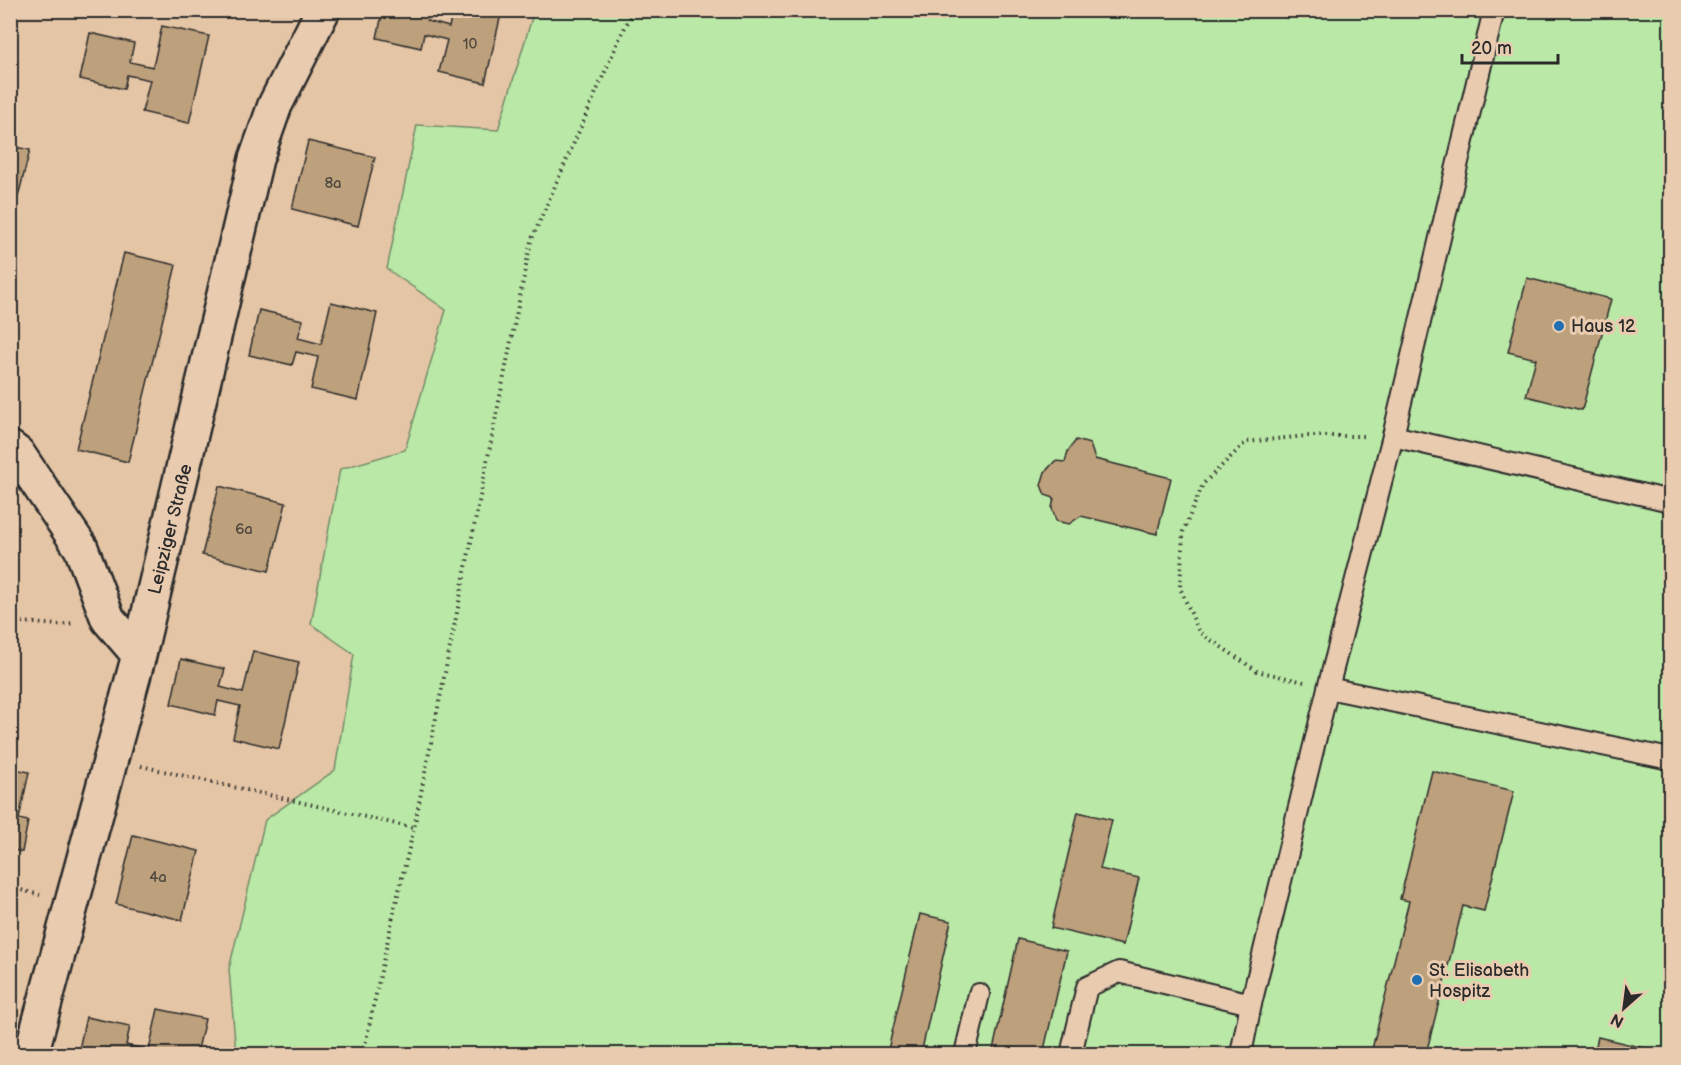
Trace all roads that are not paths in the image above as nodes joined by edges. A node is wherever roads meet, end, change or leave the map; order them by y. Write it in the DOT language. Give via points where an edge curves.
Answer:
graph roads {
  1 [pos="1494,10"];
  2 [pos="319,13"];
  3 [pos="1393,436"];
  4 [pos="10,448"];
  5 [pos="1671,501"];
  6 [pos="139,655"];
  7 [pos="1328,688"];
  8 [pos="1671,759"];
  9 [pos="979,994"];
  10 [pos="1251,1004"];
  11 [pos="32,1054"];
  12 [pos="965,1054"];
  13 [pos="1071,1054"];
  14 [pos="1241,1054"];
  1 -- 3 [label="lane"];
  2 -- 6 [label="street, Leipziger Straße" via="275,105 256,159"];
  3 -- 5 [label="lane"];
  3 -- 7 [label="lane"];
  4 -- 6 [label="street" via="18,454 81,548 108,619"];
  6 -- 11 [label="street, Leipziger Straße"];
  7 -- 8 [label="lane"];
  7 -- 10 [label="lane"];
  9 -- 12 [label="lane"];
  10 -- 13 [label="lane" via="1119,972 1087,987"];
  10 -- 14 [label="lane"];
}
